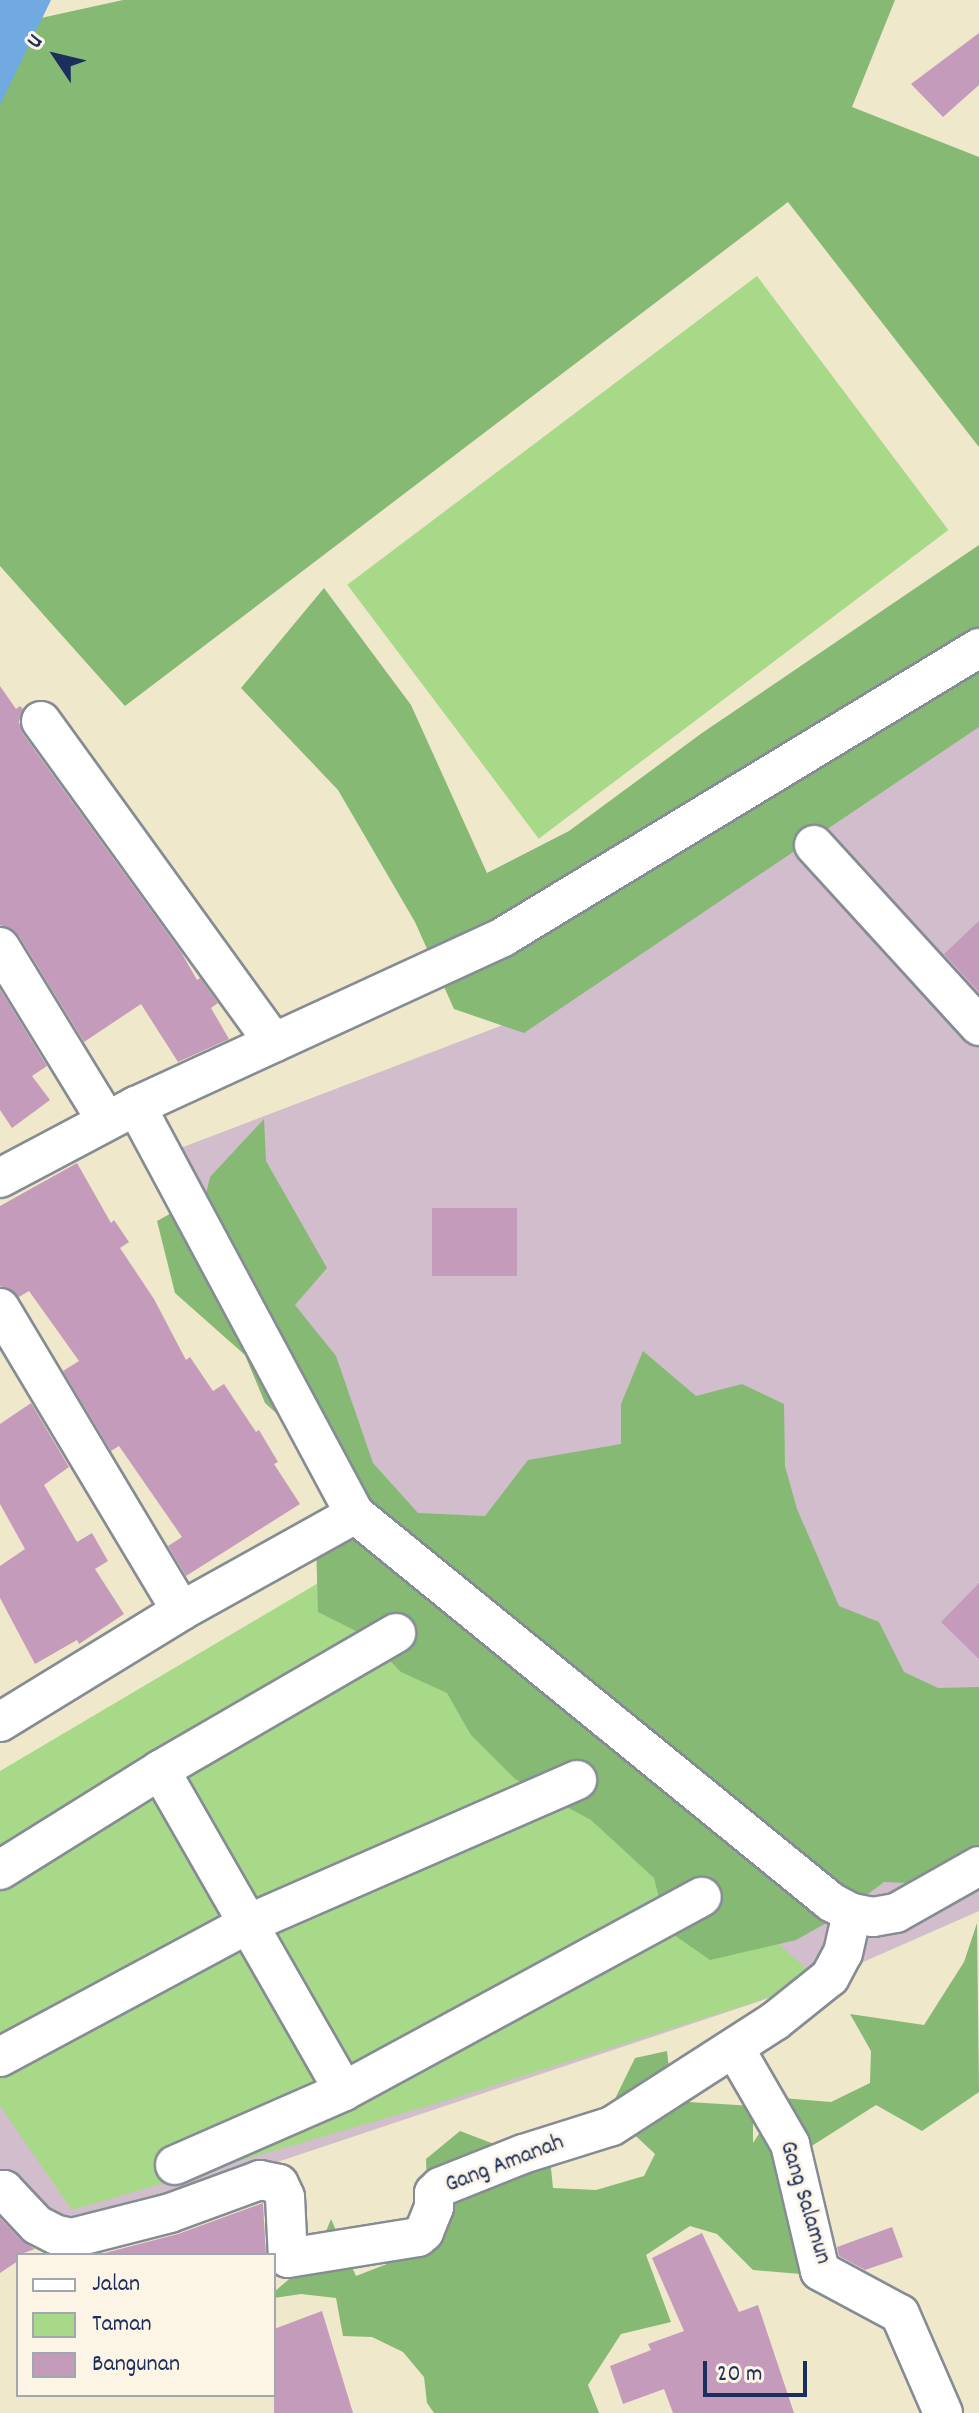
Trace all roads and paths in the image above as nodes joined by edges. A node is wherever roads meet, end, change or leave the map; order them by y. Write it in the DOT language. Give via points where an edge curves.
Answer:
graph roads {
  1 [pos="979,648"];
  2 [pos="41,721"];
  3 [pos="814,845"];
  4 [pos="0,947"];
  5 [pos="979,1026"];
  6 [pos="274,1043"];
  7 [pos="121,1113"];
  8 [pos="0,1178"];
  9 [pos="0,1308"];
  10 [pos="355,1514"];
  11 [pos="181,1611"];
  12 [pos="396,1633"];
  13 [pos="3,1712"];
  14 [pos="160,1770"];
  15 [pos="577,1780"];
  16 [pos="979,1866"];
  17 [pos="0,1870"];
  18 [pos="702,1897"];
  19 [pos="852,1913"];
  20 [pos="250,1923"];
  21 [pos="735,2049"];
  22 [pos="0,2057"];
  23 [pos="344,2091"];
  24 [pos="175,2165"];
  25 [pos="0,2190"];
  26 [pos="943,2413"];
  1 -- 6 [label="street" via="503,937"];
  2 -- 6 [label="street"];
  3 -- 5 [label="street"];
  4 -- 7 [label="street"];
  6 -- 7 [label="street"];
  7 -- 8 [label="street"];
  7 -- 10 [label="street"];
  9 -- 11 [label="street"];
  10 -- 11 [label="street"];
  10 -- 19 [label="street" via="819,1893"];
  11 -- 13 [label="street"];
  12 -- 14 [label="street"];
  14 -- 17 [label="street"];
  14 -- 20 [label="street"];
  15 -- 20 [label="street"];
  16 -- 19 [label="street" via="896,1913"];
  18 -- 23 [label="street"];
  19 -- 21 [label="street, Gang Amanah" via="843,1953 830,1977"];
  20 -- 22 [label="street"];
  20 -- 23 [label="street"];
  21 -- 25 [label="street, Gang Amanah" via="612,2126 440,2187 418,2237 288,2258 285,2197 279,2184 260,2180 170,2213 72,2238 37,2225"];
  21 -- 26 [label="street, Gang Salamun" via="790,2144 820,2271 900,2314"];
  23 -- 24 [label="street"];
}
